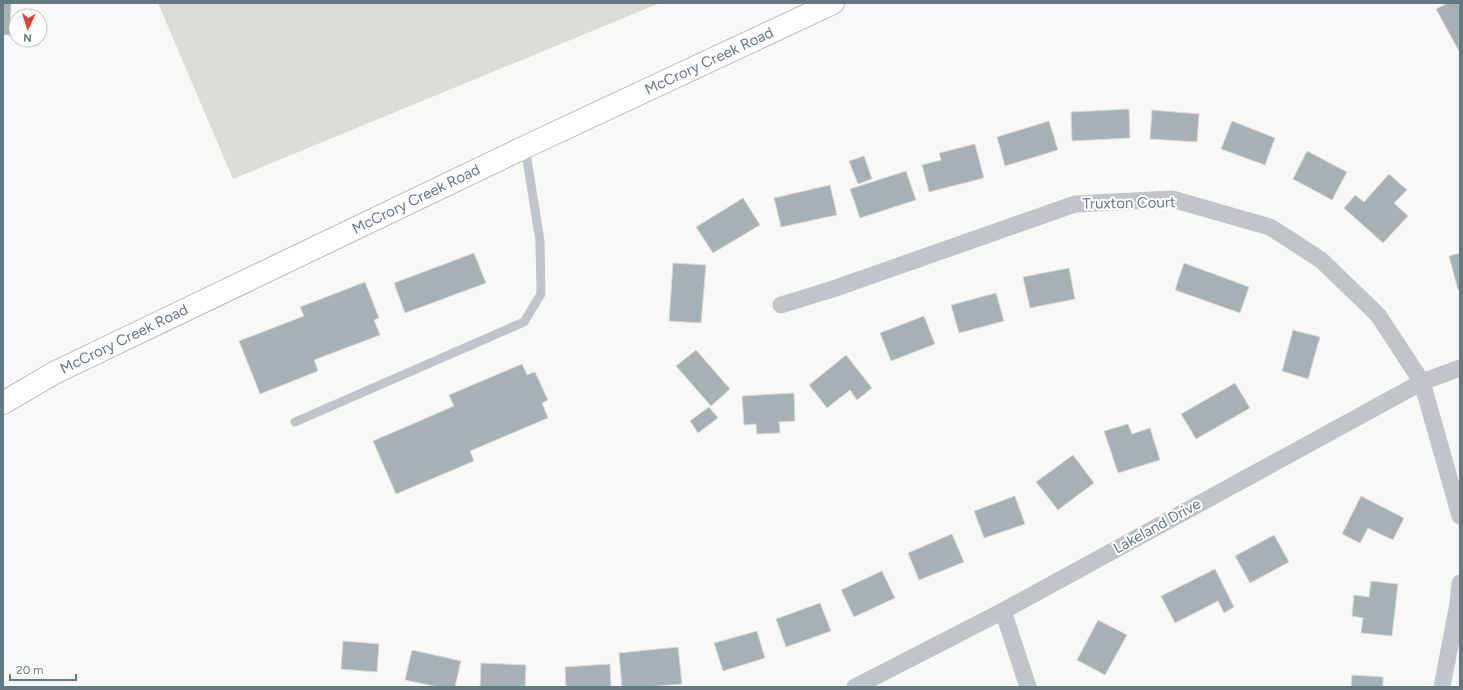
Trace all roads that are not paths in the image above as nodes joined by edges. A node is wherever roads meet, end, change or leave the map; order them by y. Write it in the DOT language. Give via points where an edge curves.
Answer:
graph roads {
  1 [pos="833,3"];
  2 [pos="524,147"];
  3 [pos="781,305"];
  4 [pos="1460,368"];
  5 [pos="1422,382"];
  6 [pos="3,403"];
  7 [pos="295,422"];
  8 [pos="1460,516"];
  9 [pos="1460,582"];
  10 [pos="1003,611"];
  11 [pos="855,687"];
  12 [pos="1028,687"];
  13 [pos="1442,687"];
  1 -- 2 [label="street, McCrory Creek Road"];
  2 -- 6 [label="street, McCrory Creek Road" via="54,373"];
  2 -- 7 [label="lane" via="540,241 541,294 524,322"];
  3 -- 5 [label="street, Truxton Court" via="1075,204 1172,199 1270,227 1320,260 1378,315"];
  4 -- 5 [label="street, Lakeland Drive"];
  5 -- 8 [label="street, Truxton Court"];
  5 -- 10 [label="street, Lakeland Drive"];
  9 -- 13 [label="street"];
  10 -- 11 [label="street, Lakeland Drive"];
  10 -- 12 [label="street"];
}
